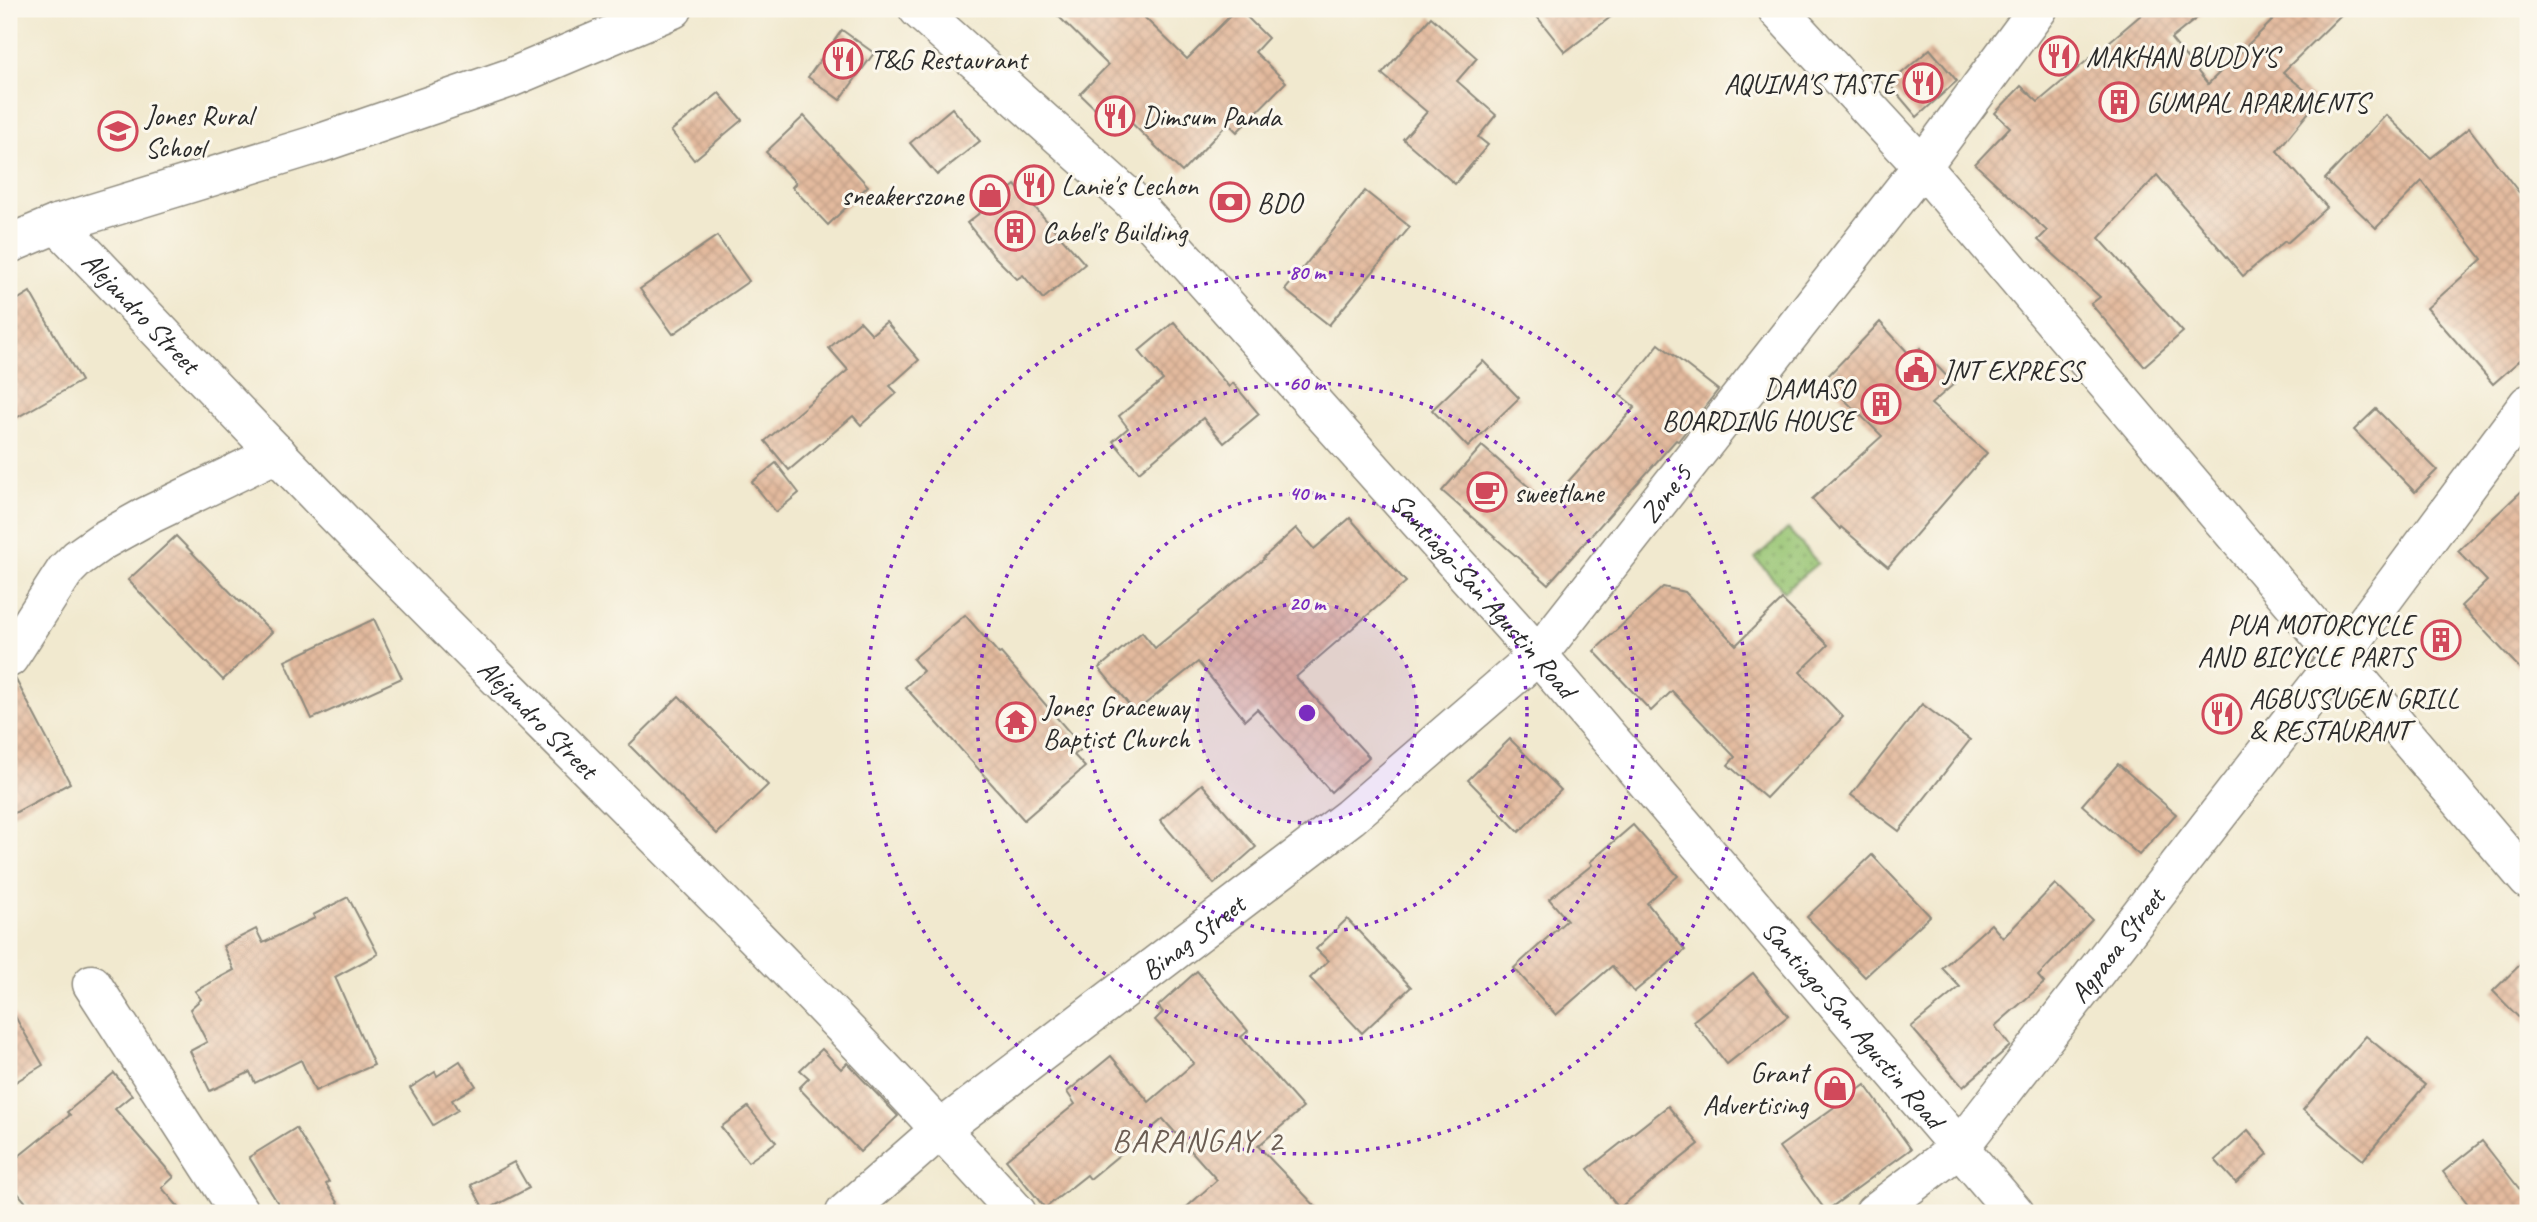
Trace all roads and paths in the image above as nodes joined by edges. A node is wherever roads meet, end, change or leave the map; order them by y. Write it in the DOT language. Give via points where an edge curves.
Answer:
graph roads {
  1 [pos="673,9"];
  2 [pos="918,9"];
  3 [pos="1777,9"];
  4 [pos="2038,9"];
  5 [pos="1922,166"];
  6 [pos="57,224"];
  7 [pos="9,244"];
  8 [pos="2528,404"];
  9 [pos="276,453"];
  10 [pos="1538,655"];
  11 [pos="2341,656"];
  12 [pos="9,658"];
  13 [pos="2528,880"];
  14 [pos="92,984"];
  15 [pos="941,1129"];
  16 [pos="1959,1148"];
  17 [pos="240,1213"];
  18 [pos="845,1213"];
  19 [pos="1017,1213"];
  20 [pos="1874,1213"];
  21 [pos="2015,1213"];
  1 -- 6 [label="street" via="510,78 318,144"];
  2 -- 10 [label="street, Santiago-San Agustin Road" via="1130,199"];
  3 -- 5 [label="street"];
  4 -- 5 [label="street, Zone 5"];
  5 -- 10 [label="street, Zone 5"];
  5 -- 11 [label="street"];
  6 -- 7 [label="street"];
  6 -- 9 [label="street, Alejandro Street"];
  8 -- 11 [label="street, Agpaoa Street"];
  9 -- 12 [label="street" via="147,516 78,558"];
  9 -- 15 [label="street, Alejandro Street"];
  10 -- 15 [label="street, Binag Street" via="1350,817"];
  10 -- 16 [label="street, Santiago-San Agustin Road"];
  11 -- 13 [label="street"];
  11 -- 16 [label="street, Agpaoa Street"];
  14 -- 17 [label="street"];
  15 -- 18 [label="street, Binag Street"];
  15 -- 19 [label="street, Alejandro Street"];
  16 -- 20 [label="street, Agpaoa Street"];
  16 -- 21 [label="street, Santiago-San Agustin Road"];
}
